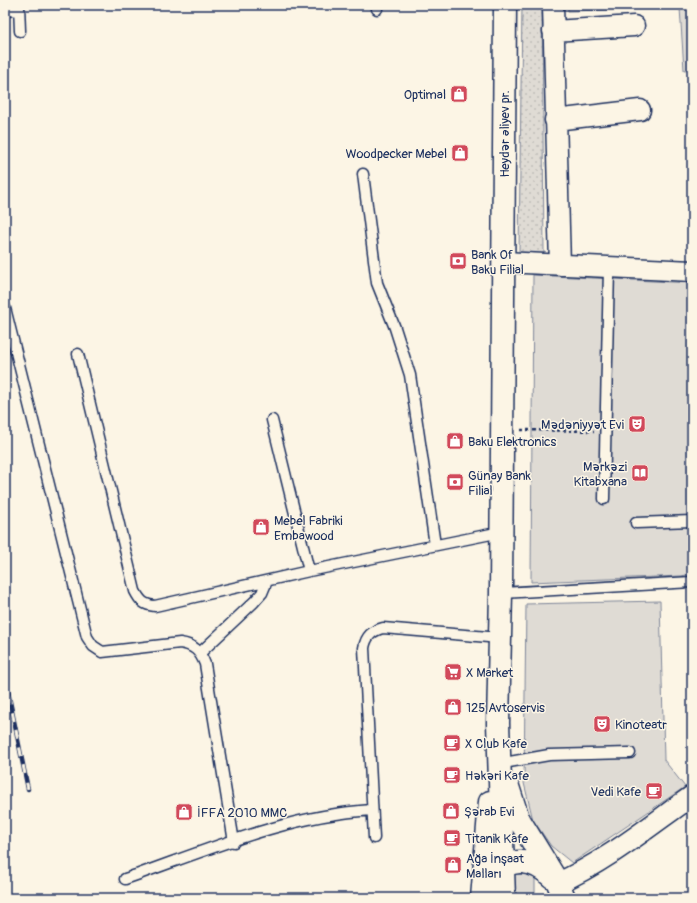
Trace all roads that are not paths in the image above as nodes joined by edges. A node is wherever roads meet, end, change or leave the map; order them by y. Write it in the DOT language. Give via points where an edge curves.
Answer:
graph roads {
  1 [pos="504,5"];
  2 [pos="553,5"];
  3 [pos="19,8"];
  4 [pos="5,11"];
  5 [pos="634,26"];
  6 [pos="20,31"];
  7 [pos="553,31"];
  8 [pos="640,110"];
  9 [pos="555,120"];
  10 [pos="363,174"];
  11 [pos="503,262"];
  12 [pos="560,265"];
  13 [pos="609,268"];
  14 [pos="692,271"];
  15 [pos="5,308"];
  16 [pos="78,354"];
  17 [pos="272,420"];
  18 [pos="604,499"];
  19 [pos="692,521"];
  20 [pos="636,523"];
  21 [pos="501,532"];
  22 [pos="435,545"];
  23 [pos="309,571"];
  24 [pos="267,581"];
  25 [pos="692,582"];
  26 [pos="501,593"];
  27 [pos="500,638"];
  28 [pos="200,653"];
  29 [pos="498,723"];
  30 [pos="630,753"];
  31 [pos="504,763"];
  32 [pos="692,796"];
  33 [pos="372,810"];
  34 [pos="374,838"];
  35 [pos="234,842"];
  36 [pos="504,868"];
  37 [pos="125,879"];
  38 [pos="561,891"];
  39 [pos="484,898"];
  40 [pos="504,898"];
  1 -- 11 [label="main road, Heydər Əliyev pr."];
  2 -- 7 [label="street"];
  3 -- 4 [label="lane"];
  3 -- 6 [label="lane"];
  5 -- 7 [label="street"];
  7 -- 9 [label="street"];
  8 -- 9 [label="street"];
  9 -- 12 [label="street"];
  10 -- 22 [label="lane" via="377,283 410,375"];
  11 -- 12 [label="street"];
  11 -- 21 [label="main road, Heydər Əliyev pr."];
  12 -- 13 [label="street"];
  13 -- 14 [label="street"];
  13 -- 18 [label="lane"];
  15 -- 28 [label="lane" via="90,642 102,652 180,643 190,644"];
  16 -- 24 [label="lane" via="140,600 146,606 155,606"];
  17 -- 23 [label="lane"];
  19 -- 20 [label="lane"];
  21 -- 22 [label="lane"];
  21 -- 26 [label="main road, Heydər Əliyev pr."];
  22 -- 23 [label="lane"];
  23 -- 24 [label="lane"];
  24 -- 28 [label="lane" via="262,593 254,602"];
  25 -- 26 [label="lane"];
  26 -- 27 [label="main road, Heydər Əliyev pr."];
  27 -- 29 [label="main road, Heydər Əliyev pr."];
  27 -- 33 [label="lane" via="384,628 370,634 364,648"];
  28 -- 35 [label="lane" via="205,664"];
  29 -- 31 [label="main road"];
  29 -- 36 [label="main road"];
  29 -- 39 [label="main road" via="486,845"];
  30 -- 31 [label="lane" via="549,755"];
  31 -- 38 [label="main road" via="509,792 518,818"];
  32 -- 38 [label="street"];
  33 -- 34 [label="lane"];
  33 -- 35 [label="lane" via="323,815"];
  35 -- 37 [label="lane"];
  36 -- 38 [label="main road" via="516,862 531,862 546,870"];
  36 -- 39 [label="main road" via="494,878"];
  36 -- 40 [label="main road"];
}
